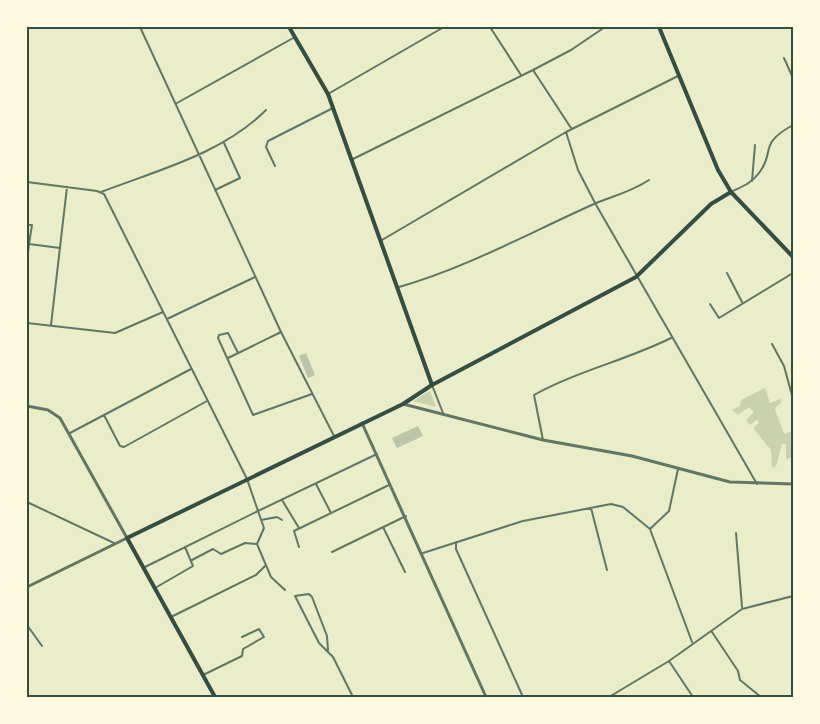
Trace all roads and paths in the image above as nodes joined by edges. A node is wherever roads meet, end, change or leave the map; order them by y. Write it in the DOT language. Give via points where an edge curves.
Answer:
graph roads {
  1 [pos="140,27"];
  2 [pos="289,27"];
  3 [pos="444,27"];
  4 [pos="490,27"];
  5 [pos="605,27"];
  6 [pos="659,27"];
  7 [pos="295,37"];
  8 [pos="784,58"];
  9 [pos="533,70"];
  10 [pos="680,74"];
  11 [pos="521,76"];
  12 [pos="793,78"];
  13 [pos="328,94"];
  14 [pos="176,103"];
  15 [pos="333,108"];
  16 [pos="266,111"];
  17 [pos="793,125"];
  18 [pos="572,129"];
  19 [pos="566,132"];
  20 [pos="224,143"];
  21 [pos="755,145"];
  22 [pos="199,154"];
  23 [pos="353,159"];
  24 [pos="275,166"];
  25 [pos="649,180"];
  26 [pos="752,181"];
  27 [pos="27,182"];
  28 [pos="67,187"];
  29 [pos="215,190"];
  30 [pos="101,192"];
  31 [pos="731,192"];
  32 [pos="595,203"];
  33 [pos="27,225"];
  34 [pos="382,240"];
  35 [pos="29,244"];
  36 [pos="60,248"];
  37 [pos="793,257"];
  38 [pos="27,261"];
  39 [pos="727,273"];
  40 [pos="793,273"];
  41 [pos="255,277"];
  42 [pos="636,277"];
  43 [pos="399,287"];
  44 [pos="742,302"];
  45 [pos="710,304"];
  46 [pos="163,312"];
  47 [pos="167,319"];
  48 [pos="27,323"];
  49 [pos="51,326"];
  50 [pos="281,332"];
  51 [pos="671,338"];
  52 [pos="772,344"];
  53 [pos="238,353"];
  54 [pos="228,358"];
  55 [pos="191,369"];
  56 [pos="432,385"];
  57 [pos="312,394"];
  58 [pos="793,399"];
  59 [pos="207,401"];
  60 [pos="403,404"];
  61 [pos="27,406"];
  62 [pos="443,413"];
  63 [pos="104,415"];
  64 [pos="362,423"];
  65 [pos="70,433"];
  66 [pos="334,436"];
  67 [pos="543,440"];
  68 [pos="377,454"];
  69 [pos="678,469"];
  70 [pos="247,479"];
  71 [pos="316,484"];
  72 [pos="391,484"];
  73 [pos="757,484"];
  74 [pos="793,484"];
  75 [pos="282,500"];
  76 [pos="27,502"];
  77 [pos="591,508"];
  78 [pos="258,511"];
  79 [pos="332,513"];
  80 [pos="406,516"];
  81 [pos="261,520"];
  82 [pos="282,520"];
  83 [pos="383,527"];
  84 [pos="299,528"];
  85 [pos="650,529"];
  86 [pos="736,532"];
  87 [pos="127,538"];
  88 [pos="456,542"];
  89 [pos="114,543"];
  90 [pos="257,544"];
  91 [pos="185,547"];
  92 [pos="299,547"];
  93 [pos="332,552"];
  94 [pos="423,553"];
  95 [pos="192,560"];
  96 [pos="265,566"];
  97 [pos="144,568"];
  98 [pos="607,570"];
  99 [pos="405,572"];
  100 [pos="27,587"];
  101 [pos="155,588"];
  102 [pos="285,590"];
  103 [pos="793,596"];
  104 [pos="742,609"];
  105 [pos="171,617"];
  106 [pos="27,625"];
  107 [pos="712,632"];
  108 [pos="242,637"];
  109 [pos="693,644"];
  110 [pos="42,646"];
  111 [pos="328,650"];
  112 [pos="669,661"];
  113 [pos="203,675"];
  114 [pos="214,697"];
  115 [pos="353,697"];
  116 [pos="486,697"];
  117 [pos="523,697"];
  118 [pos="609,697"];
  119 [pos="693,697"];
  120 [pos="762,697"];
  1 -- 14 [label="street"];
  2 -- 7 [label="main road"];
  3 -- 13 [label="street"];
  4 -- 11 [label="street"];
  5 -- 9 [label="street"];
  6 -- 10 [label="main road"];
  7 -- 13 [label="main road"];
  7 -- 14 [label="street"];
  8 -- 12 [label="street"];
  9 -- 11 [label="street"];
  9 -- 18 [label="street"];
  10 -- 18 [label="street"];
  10 -- 31 [label="main road" via="718,170"];
  11 -- 23 [label="street"];
  13 -- 15 [label="main road"];
  14 -- 22 [label="street"];
  15 -- 23 [label="main road"];
  15 -- 24 [label="street" via="268,141 266,147"];
  16 -- 20 [label="street"];
  17 -- 26 [label="street" via="774,136 760,172"];
  18 -- 19 [label="street"];
  19 -- 32 [label="street" via="578,170"];
  19 -- 34 [label="street"];
  20 -- 22 [label="street"];
  20 -- 29 [label="street" via="240,178"];
  21 -- 26 [label="street"];
  22 -- 29 [label="street"];
  22 -- 30 [label="street"];
  23 -- 34 [label="main road"];
  25 -- 32 [label="street"];
  26 -- 31 [label="street"];
  27 -- 28 [label="street"];
  28 -- 30 [label="street"];
  28 -- 36 [label="street"];
  29 -- 41 [label="street"];
  30 -- 46 [label="street"];
  31 -- 37 [label="main road"];
  31 -- 42 [label="main road" via="711,204"];
  32 -- 42 [label="street"];
  32 -- 43 [label="street" via="445,274"];
  33 -- 35 [label="street" via="32,225"];
  34 -- 43 [label="main road"];
  35 -- 36 [label="street"];
  35 -- 38 [label="street"];
  36 -- 49 [label="street"];
  39 -- 44 [label="street"];
  40 -- 44 [label="street"];
  41 -- 47 [label="street"];
  41 -- 50 [label="street"];
  42 -- 51 [label="street"];
  42 -- 56 [label="main road"];
  43 -- 56 [label="main road"];
  44 -- 45 [label="street" via="719,318"];
  46 -- 47 [label="street"];
  46 -- 49 [label="street" via="117,332"];
  47 -- 55 [label="street"];
  48 -- 49 [label="street"];
  50 -- 53 [label="street"];
  50 -- 57 [label="street"];
  51 -- 67 [label="street" via="636,356 552,384 534,394"];
  51 -- 73 [label="street"];
  52 -- 58 [label="street" via="784,366"];
  53 -- 54 [label="street"];
  53 -- 54 [label="street" via="226,331 218,338"];
  54 -- 57 [label="street" via="253,415"];
  55 -- 59 [label="street"];
  55 -- 63 [label="street"];
  56 -- 60 [label="main road"];
  56 -- 62 [label="street"];
  57 -- 66 [label="street"];
  59 -- 63 [label="street" via="124,447"];
  59 -- 70 [label="street"];
  60 -- 62 [label="street"];
  60 -- 64 [label="main road"];
  61 -- 65 [label="street" via="54,413"];
  62 -- 67 [label="street"];
  63 -- 65 [label="street"];
  64 -- 66 [label="main road"];
  64 -- 68 [label="street"];
  65 -- 87 [label="street"];
  66 -- 70 [label="main road"];
  67 -- 69 [label="street" via="632,456"];
  68 -- 71 [label="street"];
  68 -- 72 [label="street"];
  69 -- 73 [label="street" via="729,482"];
  69 -- 85 [label="street" via="669,511"];
  70 -- 78 [label="street"];
  70 -- 87 [label="main road"];
  71 -- 75 [label="street"];
  71 -- 79 [label="street"];
  72 -- 79 [label="street"];
  72 -- 80 [label="street"];
  73 -- 74 [label="street"];
  75 -- 78 [label="street"];
  75 -- 84 [label="street"];
  76 -- 89 [label="street"];
  77 -- 85 [label="street" via="611,504 623,507"];
  77 -- 88 [label="street" via="523,521"];
  77 -- 98 [label="street"];
  78 -- 81 [label="street"];
  78 -- 91 [label="street"];
  79 -- 84 [label="street"];
  80 -- 83 [label="street"];
  80 -- 94 [label="street"];
  81 -- 82 [label="street"];
  81 -- 90 [label="street" via="263,531"];
  83 -- 93 [label="street"];
  83 -- 99 [label="street"];
  84 -- 92 [label="street" via="293,533"];
  85 -- 109 [label="street"];
  86 -- 104 [label="street"];
  87 -- 89 [label="street"];
  87 -- 97 [label="main road"];
  88 -- 94 [label="street"];
  88 -- 117 [label="street"];
  89 -- 100 [label="street"];
  90 -- 95 [label="street" via="245,543 221,554 213,549"];
  90 -- 96 [label="street"];
  91 -- 95 [label="street"];
  91 -- 97 [label="street"];
  94 -- 116 [label="street"];
  95 -- 101 [label="street" via="191,568"];
  96 -- 102 [label="street"];
  96 -- 105 [label="street" via="256,575"];
  97 -- 101 [label="main road"];
  101 -- 105 [label="main road"];
  103 -- 104 [label="street"];
  104 -- 107 [label="street"];
  105 -- 113 [label="main road"];
  106 -- 110 [label="street"];
  107 -- 109 [label="street"];
  107 -- 120 [label="street" via="740,680"];
  108 -- 113 [label="street" via="259,629 264,637 243,649 242,656"];
  109 -- 112 [label="street"];
  111 -- 111 [label="street" via="327,636 312,597 295,596 319,643"];
  111 -- 115 [label="street"];
  112 -- 118 [label="street"];
  112 -- 119 [label="street"];
  113 -- 114 [label="main road"];
}
